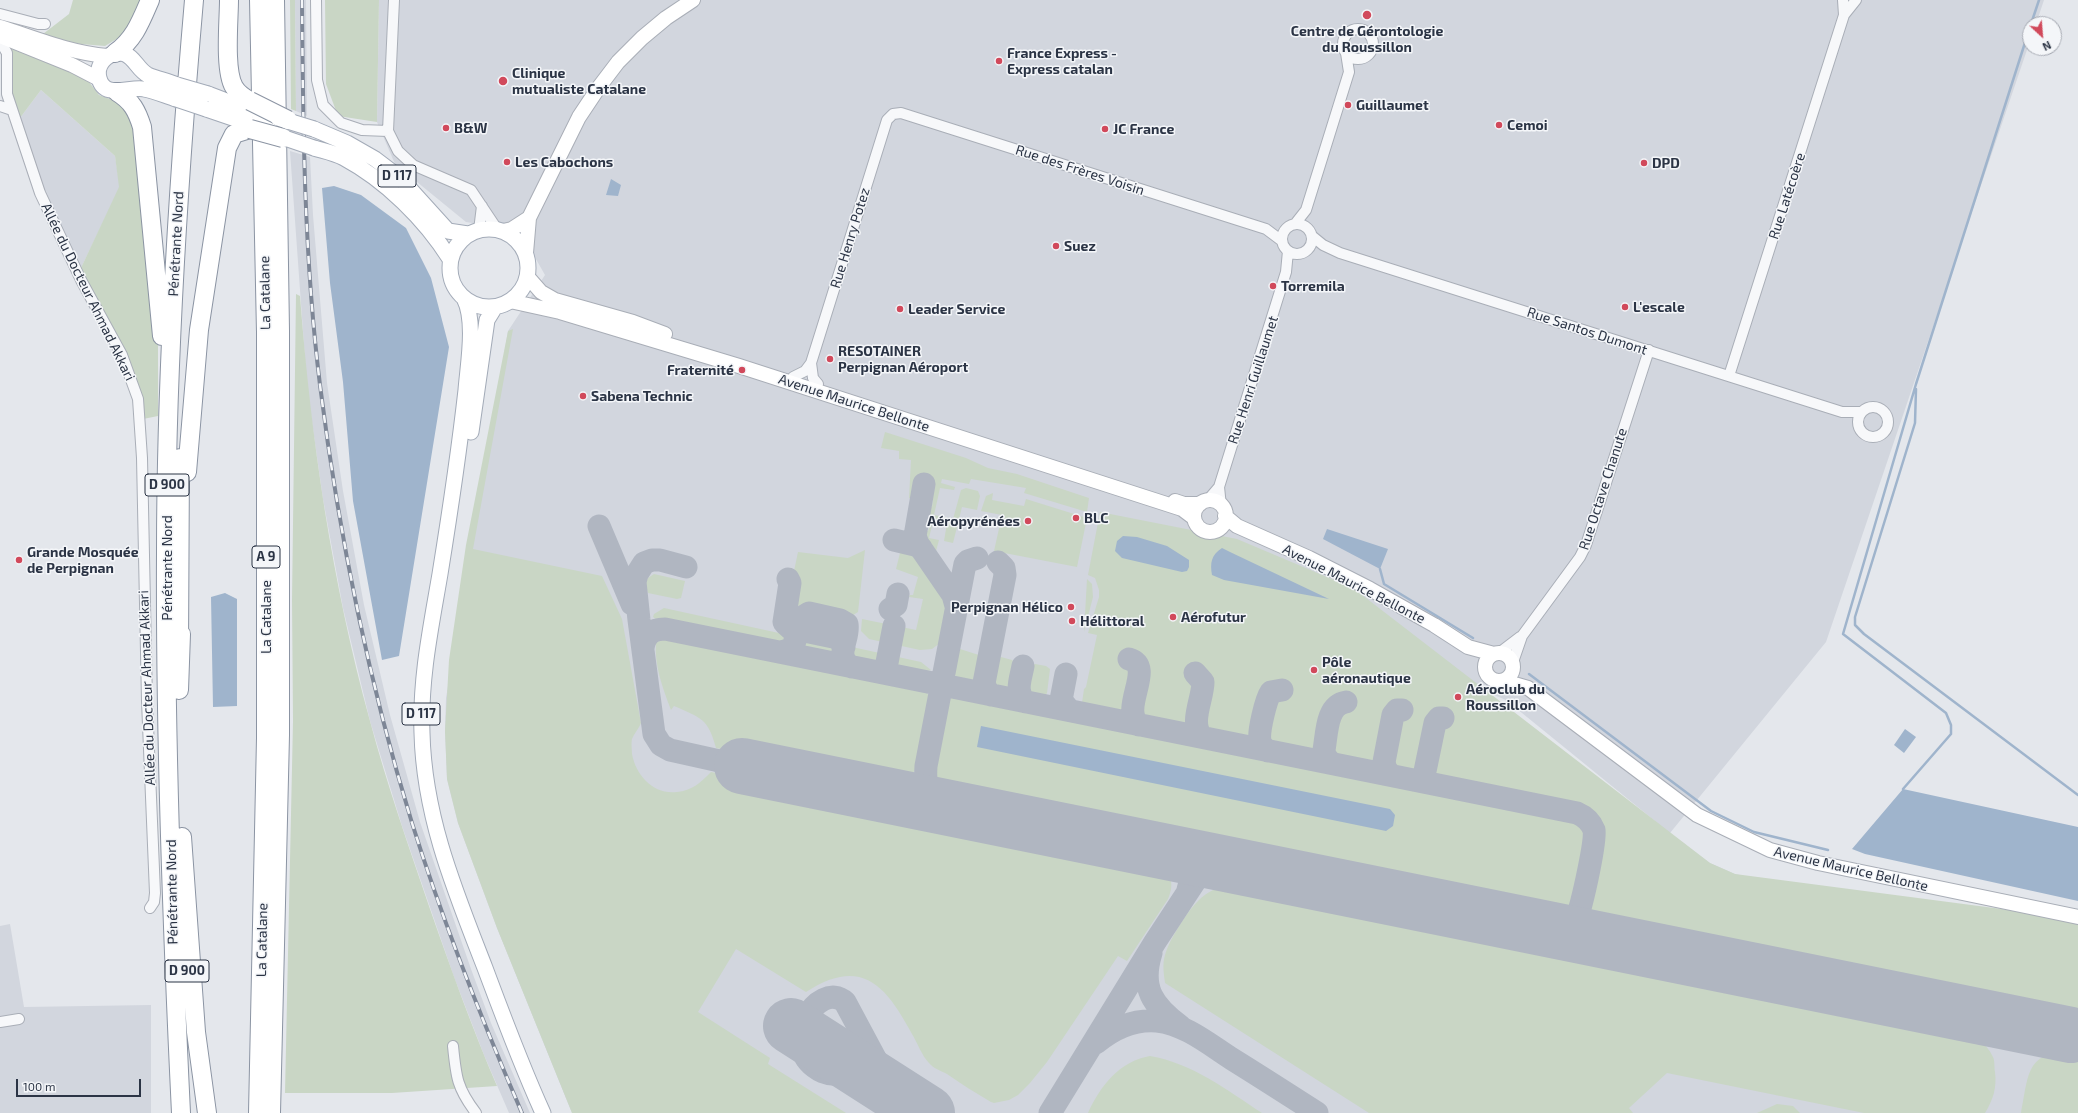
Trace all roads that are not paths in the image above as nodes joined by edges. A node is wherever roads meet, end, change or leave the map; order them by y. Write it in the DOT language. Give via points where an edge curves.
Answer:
graph roads {
  1 [pos="150,0"];
  2 [pos="194,0"];
  3 [pos="205,0"];
  4 [pos="229,0"];
  5 [pos="259,0"];
  6 [pos="276,0"];
  7 [pos="316,0"];
  8 [pos="394,0"];
  9 [pos="693,0"];
  10 [pos="1843,0"];
  11 [pos="1856,0"];
  12 [pos="0,14"];
  13 [pos="1844,15"];
  14 [pos="45,24"];
  15 [pos="0,27"];
  16 [pos="0,36"];
  17 [pos="0,41"];
  18 [pos="1346,53"];
  19 [pos="111,54"];
  20 [pos="1361,58"];
  21 [pos="1349,72"];
  22 [pos="98,78"];
  23 [pos="117,92"];
  24 [pos="177,92"];
  25 [pos="4,110"];
  26 [pos="893,114"];
  27 [pos="250,116"];
  28 [pos="288,120"];
  29 [pos="388,131"];
  30 [pos="283,138"];
  31 [pos="482,204"];
  32 [pos="1306,210"];
  33 [pos="529,218"];
  34 [pos="1291,226"];
  35 [pos="1266,229"];
  36 [pos="500,230"];
  37 [pos="474,232"];
  38 [pos="1310,232"];
  39 [pos="1282,241"];
  40 [pos="1332,250"];
  41 [pos="1288,251"];
  42 [pos="1304,252"];
  43 [pos="526,253"];
  44 [pos="450,259"];
  45 [pos="1286,272"];
  46 [pos="528,276"];
  47 [pos="464,298"];
  48 [pos="510,301"];
  49 [pos="495,307"];
  50 [pos="1648,350"];
  51 [pos="810,363"];
  52 [pos="1730,376"];
  53 [pos="793,377"];
  54 [pos="818,384"];
  55 [pos="1842,412"];
  56 [pos="1860,412"];
  57 [pos="1858,424"];
  58 [pos="1219,486"];
  59 [pos="1203,502"];
  60 [pos="1222,516"];
  61 [pos="1194,518"];
  62 [pos="166,552"];
  63 [pos="1522,636"];
  64 [pos="1468,647"];
  65 [pos="1497,653"];
  66 [pos="1513,665"];
  67 [pos="1485,666"];
  68 [pos="1504,681"];
  69 [pos="1528,688"];
  70 [pos="178,717"];
  71 [pos="181,830"];
  72 [pos="150,908"];
  73 [pos="2078,917"];
  74 [pos="174,970"];
  75 [pos="19,1019"];
  76 [pos="0,1022"];
  77 [pos="453,1046"];
  78 [pos="174,1113"];
  79 [pos="180,1113"];
  80 [pos="192,1113"];
  81 [pos="206,1113"];
  82 [pos="258,1113"];
  83 [pos="271,1113"];
  84 [pos="476,1113"];
  85 [pos="543,1113"];
  86 [pos="550,1113"];
  1 -- 19 [label="highway" via="136,32 125,46"];
  2 -- 62 [label="highway, Pénétrante Nord / D 900" via="176,227 169,388"];
  3 -- 70 [label="highway, Pénétrante Nord / D 900" via="188,221 180,388"];
  4 -- 27 [label="highway" via="229,72 233,86"];
  5 -- 82 [label="highway, La Catalane / A 9" via="266,333 266,738"];
  6 -- 83 [label="highway, La Catalane / A 9" via="280,331 280,727"];
  7 -- 29 [label="street" via="317,80 323,105 341,123 362,130"];
  8 -- 29 [label="street"];
  9 -- 33 [label="street" via="642,38 613,69 579,117"];
  10 -- 13 [label="street"];
  11 -- 13 [label="street"];
  12 -- 14 [label="street"];
  13 -- 52 [label="street, Rue Latécoère"];
  15 -- 19 [label="street" via="88,55"];
  16 -- 22 [label="street" via="66,62"];
  17 -- 25 [label="street, Allée du Docteur Ahmad Akkari" via="7,53 7,94"];
  18 -- 20 [label="street" via="1353,58"];
  18 -- 20 [label="street" via="1343,45 1344,36 1355,28 1364,30 1371,36 1373,46 1369,54"];
  18 -- 21 [label="street"];
  19 -- 22 [label="main road" via="101,63"];
  19 -- 24 [label="main road" via="125,54 147,74"];
  20 -- 21 [label="street"];
  21 -- 32 [label="street"];
  22 -- 23 [label="main road" via="105,87"];
  23 -- 24 [label="main road" via="134,88"];
  23 -- 62 [label="highway" via="128,99 136,110 142,127 162,338"];
  24 -- 27 [label="main road, bridge"];
  25 -- 72 [label="street, Allée du Docteur Ahmad Akkari" via="17,119 40,193 81,280 122,355 138,399 142,458 146,702 155,893"];
  26 -- 35 [label="street, Rue des Frères Voisin" via="901,113"];
  26 -- 51 [label="street, Rue Henry Potez" via="887,120"];
  27 -- 28 [label="highway, bridge"];
  27 -- 30 [label="highway, bridge"];
  27 -- 70 [label="highway" via="234,134 227,148 199,330 185,490"];
  28 -- 37 [label="main road, D 117, bridge" via="347,143 375,159 400,178 448,231"];
  29 -- 31 [label="street" via="398,151 413,165 471,190"];
  30 -- 44 [label="main road, D 117, bridge" via="342,157 364,170 421,221"];
  31 -- 36 [label="street" via="488,219"];
  31 -- 37 [label="street"];
  32 -- 34 [label="street"];
  32 -- 38 [label="street"];
  33 -- 36 [label="street" via="512,228"];
  33 -- 43 [label="street"];
  34 -- 35 [label="street, Rue des Frères Voisin" via="1280,230"];
  34 -- 38 [label="street"];
  34 -- 39 [label="street" via="1284,232"];
  35 -- 39 [label="street, Rue des Frères Voisin"];
  36 -- 37 [label="main road"];
  36 -- 43 [label="main road" via="512,236"];
  37 -- 44 [label="main road" via="457,245"];
  38 -- 40 [label="street, Rue Santos Dumont"];
  38 -- 42 [label="street" via="1312,244"];
  39 -- 41 [label="street"];
  40 -- 42 [label="street, Rue Santos Dumont"];
  40 -- 50 [label="street, Rue Santos Dumont"];
  41 -- 42 [label="street"];
  41 -- 45 [label="street, Rue Henri Guillaumet"];
  42 -- 45 [label="street, Rue Henri Guillaumet"];
  43 -- 46 [label="main road"];
  44 -- 47 [label="main road" via="452,281"];
  45 -- 58 [label="street, Rue Henri Guillaumet"];
  46 -- 48 [label="main road" via="524,286"];
  46 -- 53 [label="street, Avenue Maurice Bellonte" via="541,292 555,300 633,322 717,354"];
  47 -- 49 [label="main road" via="473,304"];
  47 -- 85 [label="main road, D 117" via="469,307 470,319 468,364 459,453 427,646 421,698 423,761 434,826 448,875"];
  48 -- 49 [label="main road"];
  48 -- 61 [label="street, Avenue Maurice Bellonte" via="560,312 791,382 1182,509"];
  49 -- 86 [label="main road, D 117" via="487,320 483,357 436,630 429,681 428,743 437,815 452,868"];
  50 -- 52 [label="street, Rue Santos Dumont"];
  50 -- 63 [label="street, Rue Octave Chanute" via="1586,545"];
  51 -- 53 [label="street" via="805,371"];
  51 -- 54 [label="street" via="813,378"];
  52 -- 55 [label="street, Rue Santos Dumont"];
  53 -- 54 [label="street, Avenue Maurice Bellonte"];
  54 -- 59 [label="street, Avenue Maurice Bellonte" via="1184,504"];
  55 -- 56 [label="street"];
  55 -- 57 [label="street"];
  56 -- 57 [label="street"];
  56 -- 57 [label="street" via="1870,406 1879,408 1886,414 1888,424 1883,433 1872,437 1863,434"];
  58 -- 59 [label="street, Rue Henri Guillaumet"];
  58 -- 60 [label="street, Rue Henri Guillaumet"];
  59 -- 60 [label="street" via="1215,501"];
  59 -- 61 [label="street" via="1195,510"];
  60 -- 61 [label="street" via="1212,531 1197,526"];
  60 -- 64 [label="street, Avenue Maurice Bellonte" via="1237,526 1370,589"];
  62 -- 74 [label="highway, Pénétrante Nord / D 900"];
  63 -- 65 [label="street, Rue Octave Chanute"];
  63 -- 66 [label="street, Rue Octave Chanute"];
  64 -- 65 [label="street, Avenue Maurice Bellonte"];
  64 -- 67 [label="street, Avenue Maurice Bellonte"];
  65 -- 66 [label="street" via="1508,655"];
  65 -- 67 [label="street" via="1488,659"];
  66 -- 68 [label="street" via="1510,676"];
  66 -- 69 [label="street, Avenue Maurice Bellonte"];
  67 -- 68 [label="street" via="1489,678"];
  68 -- 69 [label="street, Avenue Maurice Bellonte"];
  69 -- 73 [label="street, Avenue Maurice Bellonte" via="1697,815 1770,850 1818,863"];
  70 -- 71 [label="highway, Pénétrante Nord / D 900"];
  71 -- 80 [label="highway, Pénétrante Nord / D 900"];
  71 -- 81 [label="highway" via="196,1032"];
  74 -- 78 [label="highway"];
  74 -- 79 [label="highway, Pénétrante Nord / D 900"];
  75 -- 76 [label="street"];
  77 -- 84 [label="street" via="456,1076 463,1096"];
}
